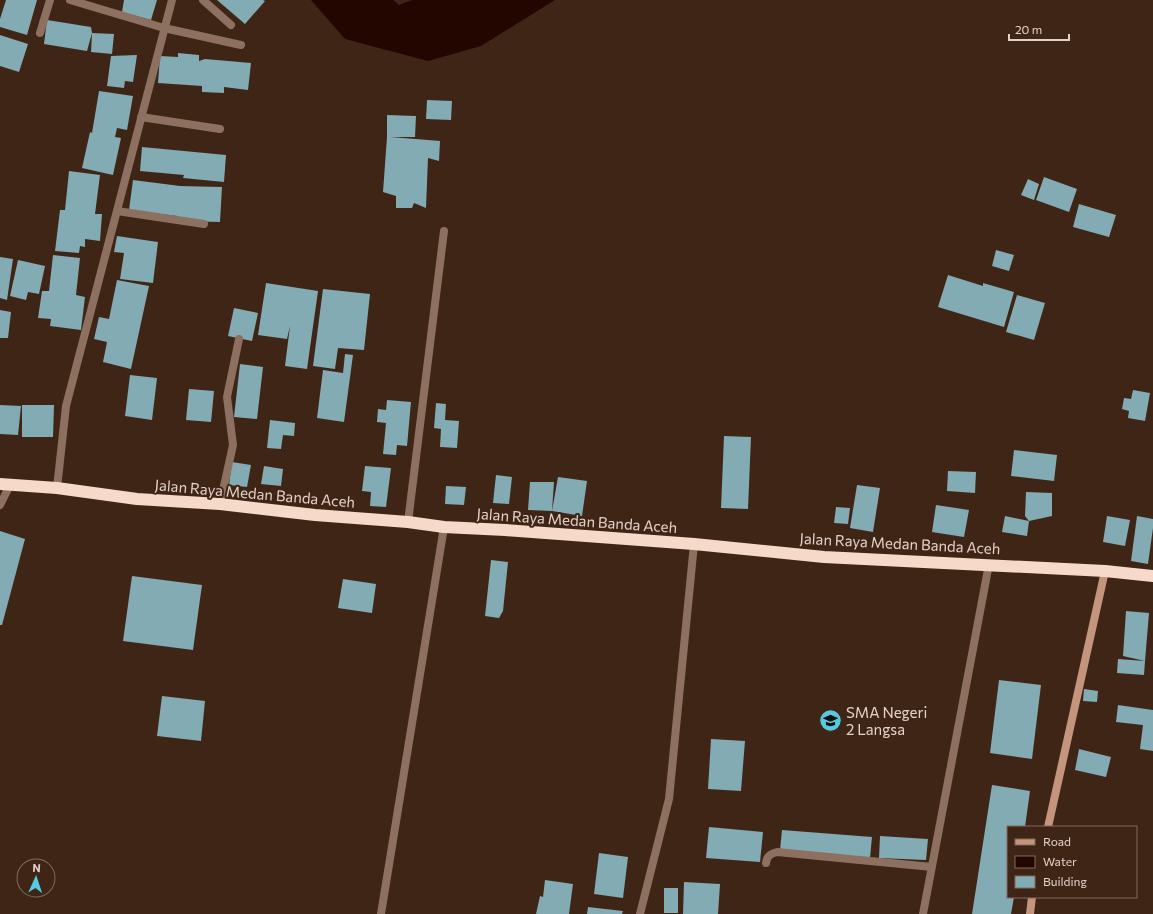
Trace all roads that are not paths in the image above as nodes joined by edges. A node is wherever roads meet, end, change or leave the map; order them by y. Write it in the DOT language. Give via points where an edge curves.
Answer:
graph roads {
  1 [pos="50,0"];
  2 [pos="70,0"];
  3 [pos="172,0"];
  4 [pos="203,0"];
  5 [pos="231,25"];
  6 [pos="164,28"];
  7 [pos="40,33"];
  8 [pos="241,45"];
  9 [pos="141,117"];
  10 [pos="220,129"];
  11 [pos="117,210"];
  12 [pos="204,224"];
  13 [pos="444,231"];
  14 [pos="239,339"];
  15 [pos="5,485"];
  16 [pos="57,488"];
  17 [pos="220,504"];
  18 [pos="0,506"];
  19 [pos="408,522"];
  20 [pos="444,527"];
  21 [pos="694,544"];
  22 [pos="989,564"];
  23 [pos="1105,571"];
  24 [pos="1153,576"];
  25 [pos="1048,826"];
  26 [pos="766,863"];
  27 [pos="932,867"];
  28 [pos="1032,898"];
  29 [pos="381,914"];
  30 [pos="640,914"];
  31 [pos="923,914"];
  32 [pos="1030,914"];
  1 -- 7 [label="street"];
  2 -- 6 [label="street"];
  3 -- 6 [label="street"];
  4 -- 5 [label="street"];
  6 -- 8 [label="street"];
  6 -- 9 [label="street"];
  9 -- 10 [label="street"];
  9 -- 11 [label="street"];
  11 -- 12 [label="street"];
  11 -- 16 [label="street" via="66,406"];
  13 -- 19 [label="street"];
  14 -- 17 [label="street" via="227,396 233,445"];
  15 -- 16 [label="highway, Jalan Raya Medan Banda Aceh"];
  15 -- 18 [label="street"];
  16 -- 17 [label="highway, Jalan Raya Medan Banda Aceh" via="137,498"];
  17 -- 19 [label="highway, Jalan Raya Medan Banda Aceh"];
  19 -- 20 [label="highway, Jalan Raya Medan Banda Aceh"];
  20 -- 21 [label="highway, Jalan Raya Medan Banda Aceh"];
  20 -- 29 [label="street"];
  21 -- 22 [label="highway, Jalan Raya Medan Banda Aceh" via="824,557"];
  21 -- 30 [label="street" via="669,799"];
  22 -- 23 [label="highway, Jalan Raya Medan Banda Aceh"];
  22 -- 27 [label="street"];
  23 -- 24 [label="highway, Jalan Raya Medan Banda Aceh"];
  23 -- 25 [label="street"];
  26 -- 27 [label="street" via="770,854 777,852"];
  27 -- 31 [label="street"];
  28 -- 32 [label="street"];
}
